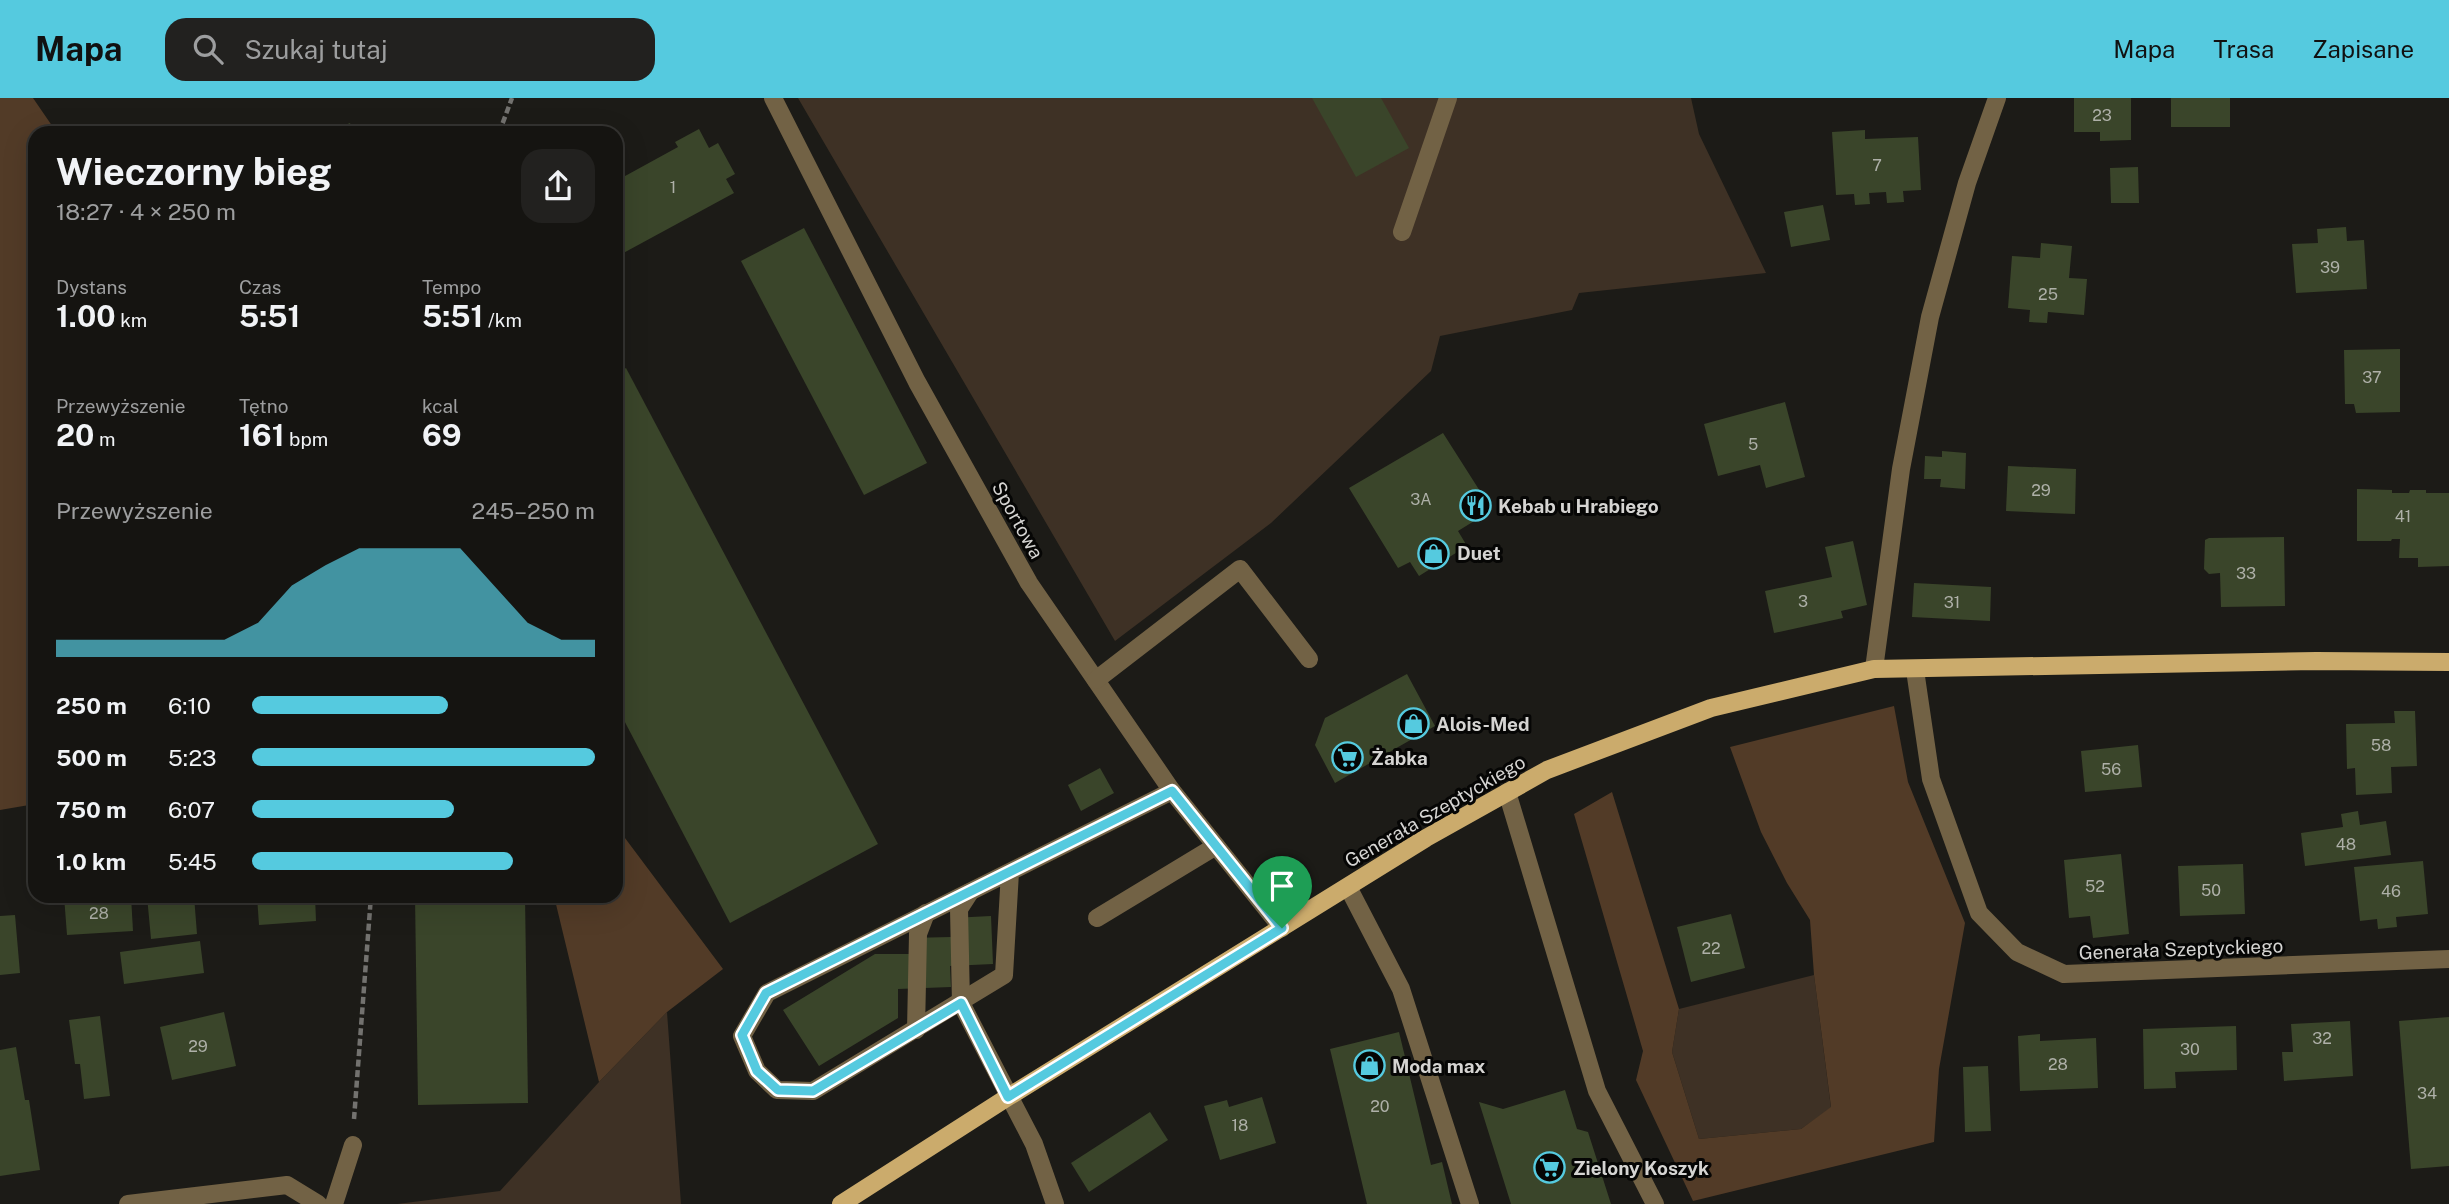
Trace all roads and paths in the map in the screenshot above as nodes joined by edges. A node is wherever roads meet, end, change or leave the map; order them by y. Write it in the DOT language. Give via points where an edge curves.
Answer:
graph roads {
  1 [pos="512,98"];
  2 [pos="773,98"];
  3 [pos="1448,98"];
  4 [pos="1997,98"];
  5 [pos="502,126"];
  6 [pos="1402,232"];
  7 [pos="1309,659"];
  8 [pos="2449,662"];
  9 [pos="1874,669"];
  10 [pos="1915,670"];
  11 [pos="1096,680"];
  12 [pos="1172,791"];
  13 [pos="1507,792"];
  14 [pos="1216,846"];
  15 [pos="1010,872"];
  16 [pos="1348,887"];
  17 [pos="970,892"];
  18 [pos="370,903"];
  19 [pos="926,913"];
  20 [pos="1097,918"];
  21 [pos="1282,928"];
  22 [pos="2449,960"];
  23 [pos="961,1003"];
  24 [pos="916,1030"];
  25 [pos="1008,1097"];
  26 [pos="352,1145"];
  27 [pos="128,1204"];
  28 [pos="318,1204"];
  29 [pos="334,1204"];
  30 [pos="841,1204"];
  31 [pos="1055,1204"];
  32 [pos="1470,1204"];
  33 [pos="1655,1204"];
  1 -- 5 [label="path"];
  2 -- 11 [label="street, Sportowa" via="923,394 1029,583"];
  3 -- 6 [label="street"];
  4 -- 9 [label="street" via="1967,183 1930,317 1901,469"];
  7 -- 11 [label="street" via="1240,569"];
  8 -- 10 [label="main road, Generała Szeptyckiego"];
  9 -- 10 [label="main road, Generała Szeptyckiego"];
  9 -- 13 [label="main road, Generała Szeptyckiego" via="1711,708 1547,770"];
  10 -- 22 [label="street, Generała Szeptyckiego" via="1931,779 1974,901 1979,913 2017,952 2064,974"];
  11 -- 12 [label="street, Sportowa"];
  12 -- 14 [label="street, Sportowa"];
  12 -- 15 [label="street"];
  13 -- 16 [label="main road, Generała Szeptyckiego"];
  13 -- 33 [label="street" via="1597,1091"];
  14 -- 20 [label="street"];
  14 -- 21 [label="street, Sportowa"];
  15 -- 17 [label="street"];
  15 -- 23 [label="street" via="1004,975"];
  16 -- 21 [label="main road, Generała Szeptyckiego"];
  16 -- 32 [label="street" via="1401,989"];
  17 -- 19 [label="street"];
  17 -- 23 [label="street" via="959,909"];
  18 -- 26 [label="path"];
  19 -- 24 [label="street" via="918,934"];
  19 -- 24 [label="street" via="766,993 742,1035 757,1071 778,1090 813,1091"];
  21 -- 25 [label="main road, Generała Szeptyckiego"];
  23 -- 24 [label="street"];
  23 -- 25 [label="street"];
  25 -- 30 [label="main road, Generała Szeptyckiego"];
  25 -- 31 [label="street" via="1034,1144"];
  26 -- 29 [label="street"];
  27 -- 28 [label="street" via="287,1185"];
}
